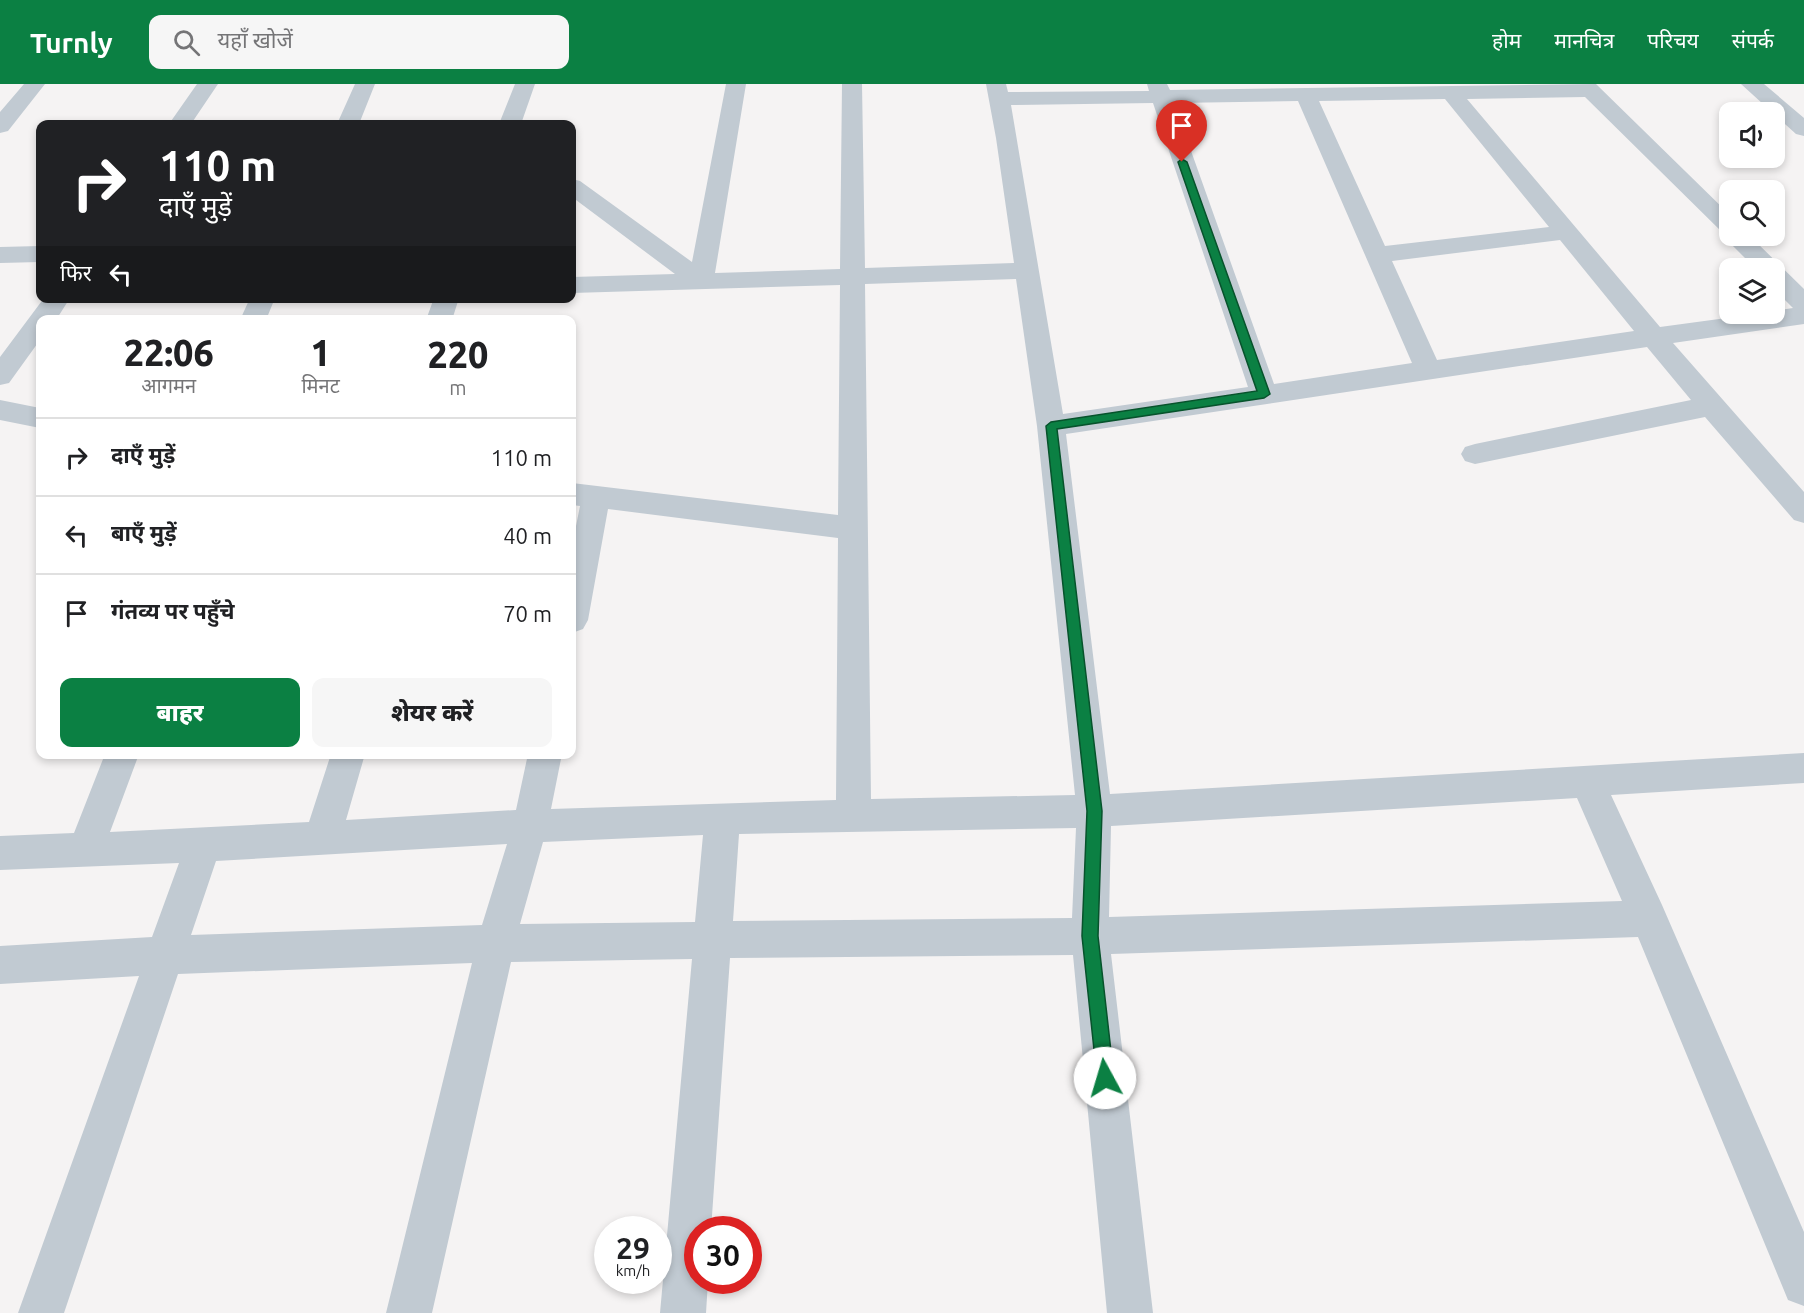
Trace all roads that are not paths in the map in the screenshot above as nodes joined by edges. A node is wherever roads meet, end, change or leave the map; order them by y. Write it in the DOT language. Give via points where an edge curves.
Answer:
graph roads {
  1 [pos="35,84"];
  2 [pos="208,84"];
  3 [pos="365,84"];
  4 [pos="525,84"];
  5 [pos="736,84"];
  6 [pos="852,84"];
  7 [pos="1751,84"];
  8 [pos="1588,87"];
  9 [pos="1158,91"];
  10 [pos="998,92"];
  11 [pos="1451,93"];
  12 [pos="1306,96"];
  13 [pos="183,120"];
  14 [pos="350,120"];
  15 [pos="512,120"];
  16 [pos="0,126"];
  17 [pos="1804,129"];
  18 [pos="576,189"];
  19 [pos="1719,218"];
  20 [pos="1567,232"];
  21 [pos="1746,246"];
  22 [pos="36,254"];
  23 [pos="0,255"];
  24 [pos="1376,255"];
  25 [pos="1759,258"];
  26 [pos="1028,272"];
  27 [pos="853,277"];
  28 [pos="701,281"];
  29 [pos="576,285"];
  30 [pos="1785,285"];
  31 [pos="1804,304"];
  32 [pos="1804,315"];
  33 [pos="36,328"];
  34 [pos="1655,337"];
  35 [pos="1428,370"];
  36 [pos="0,376"];
  37 [pos="1264,394"];
  38 [pos="1709,406"];
  39 [pos="0,410"];
  40 [pos="36,417"];
  41 [pos="1051,426"];
  42 [pos="1475,454"];
  43 [pos="584,495"];
  44 [pos="1804,512"];
  45 [pos="853,528"];
  46 [pos="576,578"];
  47 [pos="120,759"];
  48 [pos="346,759"];
  49 [pos="544,759"];
  50 [pos="1804,768"];
  51 [pos="1587,782"];
  52 [pos="1094,811"];
  53 [pos="854,817"];
  54 [pos="722,818"];
  55 [pos="530,826"];
  56 [pos="322,838"];
  57 [pos="203,845"];
  58 [pos="85,850"];
  59 [pos="0,852"];
  60 [pos="1649,918"];
  61 [pos="1090,936"];
  62 [pos="711,941"];
  63 [pos="496,942"];
  64 [pos="165,954"];
  65 [pos="0,965"];
  66 [pos="1804,1284"];
  67 [pos="41,1313"];
  68 [pos="409,1313"];
  69 [pos="682,1313"];
  70 [pos="1130,1313"];
  1 -- 16 [label="street"];
  2 -- 13 [label="street"];
  3 -- 14 [label="street"];
  4 -- 15 [label="street"];
  5 -- 28 [label="street"];
  6 -- 27 [label="street"];
  7 -- 17 [label="street"];
  8 -- 11 [label="street"];
  8 -- 19 [label="street"];
  9 -- 10 [label="street"];
  9 -- 12 [label="street"];
  9 -- 37 [label="street"];
  10 -- 26 [label="street"];
  11 -- 12 [label="street"];
  11 -- 20 [label="street"];
  12 -- 24 [label="street"];
  18 -- 28 [label="street"];
  20 -- 24 [label="street"];
  20 -- 34 [label="street"];
  21 -- 25 [label="street"];
  22 -- 23 [label="street"];
  24 -- 35 [label="street"];
  26 -- 27 [label="street"];
  26 -- 41 [label="street"];
  27 -- 28 [label="street"];
  27 -- 45 [label="street"];
  28 -- 29 [label="street"];
  30 -- 31 [label="street"];
  32 -- 34 [label="street"];
  33 -- 36 [label="street"];
  34 -- 35 [label="street"];
  34 -- 38 [label="street"];
  35 -- 37 [label="street"];
  37 -- 41 [label="street"];
  38 -- 42 [label="street"];
  38 -- 44 [label="street"];
  39 -- 40 [label="street"];
  41 -- 52 [label="street"];
  43 -- 45 [label="street"];
  43 -- 46 [label="street"];
  45 -- 53 [label="street"];
  47 -- 58 [label="street"];
  48 -- 56 [label="street"];
  49 -- 55 [label="street"];
  50 -- 51 [label="street"];
  51 -- 52 [label="street"];
  51 -- 60 [label="street"];
  52 -- 53 [label="street"];
  52 -- 61 [label="street"];
  53 -- 54 [label="street"];
  54 -- 55 [label="street"];
  54 -- 62 [label="street"];
  55 -- 56 [label="street"];
  55 -- 63 [label="street"];
  56 -- 57 [label="street"];
  57 -- 58 [label="street"];
  57 -- 64 [label="street"];
  58 -- 59 [label="street"];
  60 -- 61 [label="street"];
  60 -- 66 [label="street"];
  61 -- 62 [label="street"];
  61 -- 70 [label="street"];
  62 -- 63 [label="street"];
  62 -- 69 [label="street"];
  63 -- 64 [label="street"];
  63 -- 68 [label="street"];
  64 -- 65 [label="street"];
  64 -- 67 [label="street"];
}
